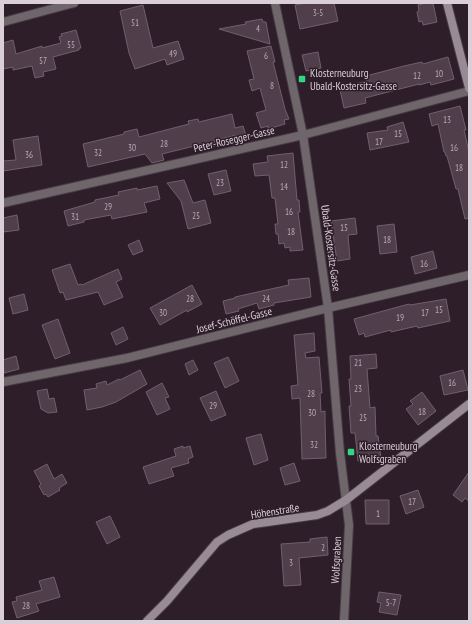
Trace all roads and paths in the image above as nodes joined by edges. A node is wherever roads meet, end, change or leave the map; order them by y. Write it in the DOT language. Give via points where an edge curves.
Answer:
graph roads {
  1 [pos="74,3"];
  2 [pos="275,3"];
  3 [pos="447,3"];
  4 [pos="3,22"];
  5 [pos="469,89"];
  6 [pos="303,135"];
  7 [pos="3,204"];
  8 [pos="469,275"];
  9 [pos="328,308"];
  10 [pos="3,382"];
  11 [pos="469,404"];
  12 [pos="346,500"];
  13 [pos="147,621"];
  14 [pos="344,621"];
  1 -- 4 [label="street"];
  2 -- 6 [label="street, Ubald-Kostersitz-Gasse"];
  3 -- 5 [label="street"];
  5 -- 6 [label="street, Peter-Rosegger-Gasse"];
  6 -- 7 [label="street, Peter-Rosegger-Gasse"];
  6 -- 9 [label="street, Ubald-Kostersitz-Gasse"];
  8 -- 9 [label="street, Josef-Schöffel-Gasse"];
  9 -- 10 [label="street, Josef-Schöffel-Gasse" via="127,358"];
  9 -- 12 [label="street, Ubald-Kostersitz-Gasse"];
  11 -- 12 [label="street, Höhenstraße"];
  12 -- 13 [label="street, Höhenstraße" via="328,511 253,524 228,535 217,542 167,602"];
  12 -- 14 [label="street, Wolfsgraben" via="349,525"];
}
